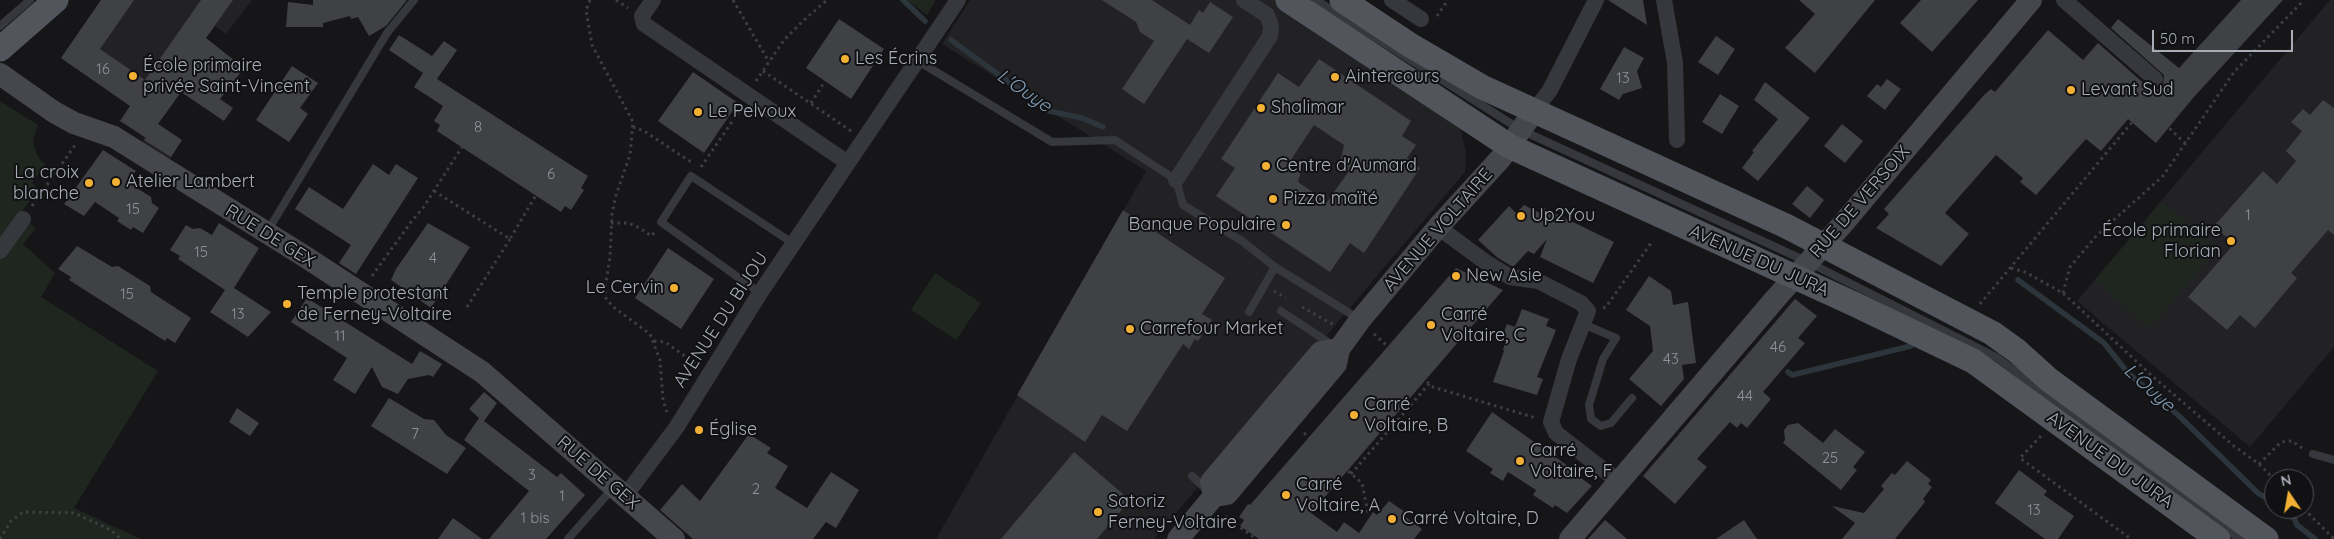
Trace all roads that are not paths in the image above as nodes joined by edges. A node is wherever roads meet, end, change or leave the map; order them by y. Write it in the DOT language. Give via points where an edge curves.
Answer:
graph roads {
  1 [pos="30,0"];
  2 [pos="56,0"];
  3 [pos="414,0"];
  4 [pos="652,0"];
  5 [pos="958,0"];
  6 [pos="1244,0"];
  7 [pos="1288,0"];
  8 [pos="1316,0"];
  9 [pos="1342,0"];
  10 [pos="1392,0"];
  11 [pos="1596,0"];
  12 [pos="1664,0"];
  13 [pos="2031,0"];
  14 [pos="2064,0"];
  15 [pos="1421,19"];
  16 [pos="0,26"];
  17 [pos="0,49"];
  18 [pos="918,61"];
  19 [pos="0,74"];
  20 [pos="2155,79"];
  21 [pos="1535,110"];
  22 [pos="1515,138"];
  23 [pos="1677,140"];
  24 [pos="848,163"];
  25 [pos="1176,180"];
  26 [pos="23,219"];
  27 [pos="1438,227"];
  28 [pos="266,234"];
  29 [pos="794,244"];
  30 [pos="0,251"];
  31 [pos="1809,262"];
  32 [pos="1275,267"];
  33 [pos="760,293"];
  34 [pos="1281,311"];
  35 [pos="1249,312"];
  36 [pos="1585,317"];
  37 [pos="1356,334"];
  38 [pos="1632,398"];
  39 [pos="2313,454"];
  40 [pos="2334,460"];
  41 [pos="1192,476"];
  42 [pos="1618,481"];
  43 [pos="620,491"];
  44 [pos="1214,496"];
  45 [pos="667,537"];
  46 [pos="568,539"];
  47 [pos="1178,539"];
  48 [pos="1570,539"];
  49 [pos="2218,539"];
  50 [pos="2240,539"];
  51 [pos="2266,539"];
  1 -- 16 [label="lane"];
  2 -- 17 [label="main road"];
  3 -- 28 [label="lane" via="387,33"];
  4 -- 24 [label="street" via="642,16 644,24"];
  5 -- 18 [label="street, AVENUE DU BIJOU"];
  6 -- 25 [label="street" via="1267,15 1270,36"];
  7 -- 22 [label="main road, AVENUE DU JURA"];
  8 -- 22 [label="lane"];
  9 -- 21 [label="main road, AVENUE DU JURA" via="1410,45 1482,86"];
  10 -- 15 [label="street"];
  11 -- 21 [label="street" via="1550,90"];
  12 -- 23 [label="street" via="1675,63"];
  13 -- 31 [label="main road, RUE DE VERSOIX"];
  14 -- 20 [label="street"];
  18 -- 24 [label="street, AVENUE DU BIJOU"];
  18 -- 25 [label="lane" via="1052,142 1115,140"];
  19 -- 28 [label="main road, RUE DE GEX" via="54,112 114,137"];
  21 -- 22 [label="main road, AVENUE VOLTAIRE"];
  21 -- 31 [label="main road, AVENUE DU JURA" via="1786,226"];
  22 -- 27 [label="main road, AVENUE VOLTAIRE"];
  22 -- 31 [label="main road, AVENUE DU JURA"];
  24 -- 29 [label="street, AVENUE DU BIJOU"];
  25 -- 32 [label="lane" via="1184,205 1242,241"];
  26 -- 30 [label="street"];
  27 -- 36 [label="street" via="1510,277 1538,282 1581,303"];
  27 -- 37 [label="main road, AVENUE VOLTAIRE"];
  28 -- 43 [label="main road, RUE DE GEX" via="482,372"];
  29 -- 33 [label="street, AVENUE DU BIJOU"];
  29 -- 33 [label="lane" via="691,176 662,222"];
  31 -- 42 [label="main road, RUE DE VERSOIX"];
  31 -- 49 [label="main road, AVENUE DU JURA" via="1973,361"];
  31 -- 50 [label="lane" via="1996,357"];
  31 -- 51 [label="main road, AVENUE DU JURA" via="1992,334"];
  32 -- 35 [label="lane"];
  32 -- 37 [label="lane"];
  33 -- 43 [label="street, AVENUE DU BIJOU" via="676,428"];
  34 -- 37 [label="lane" via="1318,337"];
  36 -- 38 [label="lane" via="1616,338 1603,359 1589,405 1591,419 1601,426 1611,423"];
  36 -- 42 [label="street" via="1551,422 1556,433"];
  37 -- 44 [label="main road, AVENUE VOLTAIRE" via="1336,364 1228,494"];
  37 -- 44 [label="main road" via="1321,352 1211,482"];
  39 -- 40 [label="lane"];
  41 -- 44 [label="lane"];
  42 -- 48 [label="main road, RUE DE VERSOIX"];
  43 -- 45 [label="main road, RUE DE GEX"];
  43 -- 46 [label="lane"];
  44 -- 47 [label="main road, AVENUE VOLTAIRE"];
}
